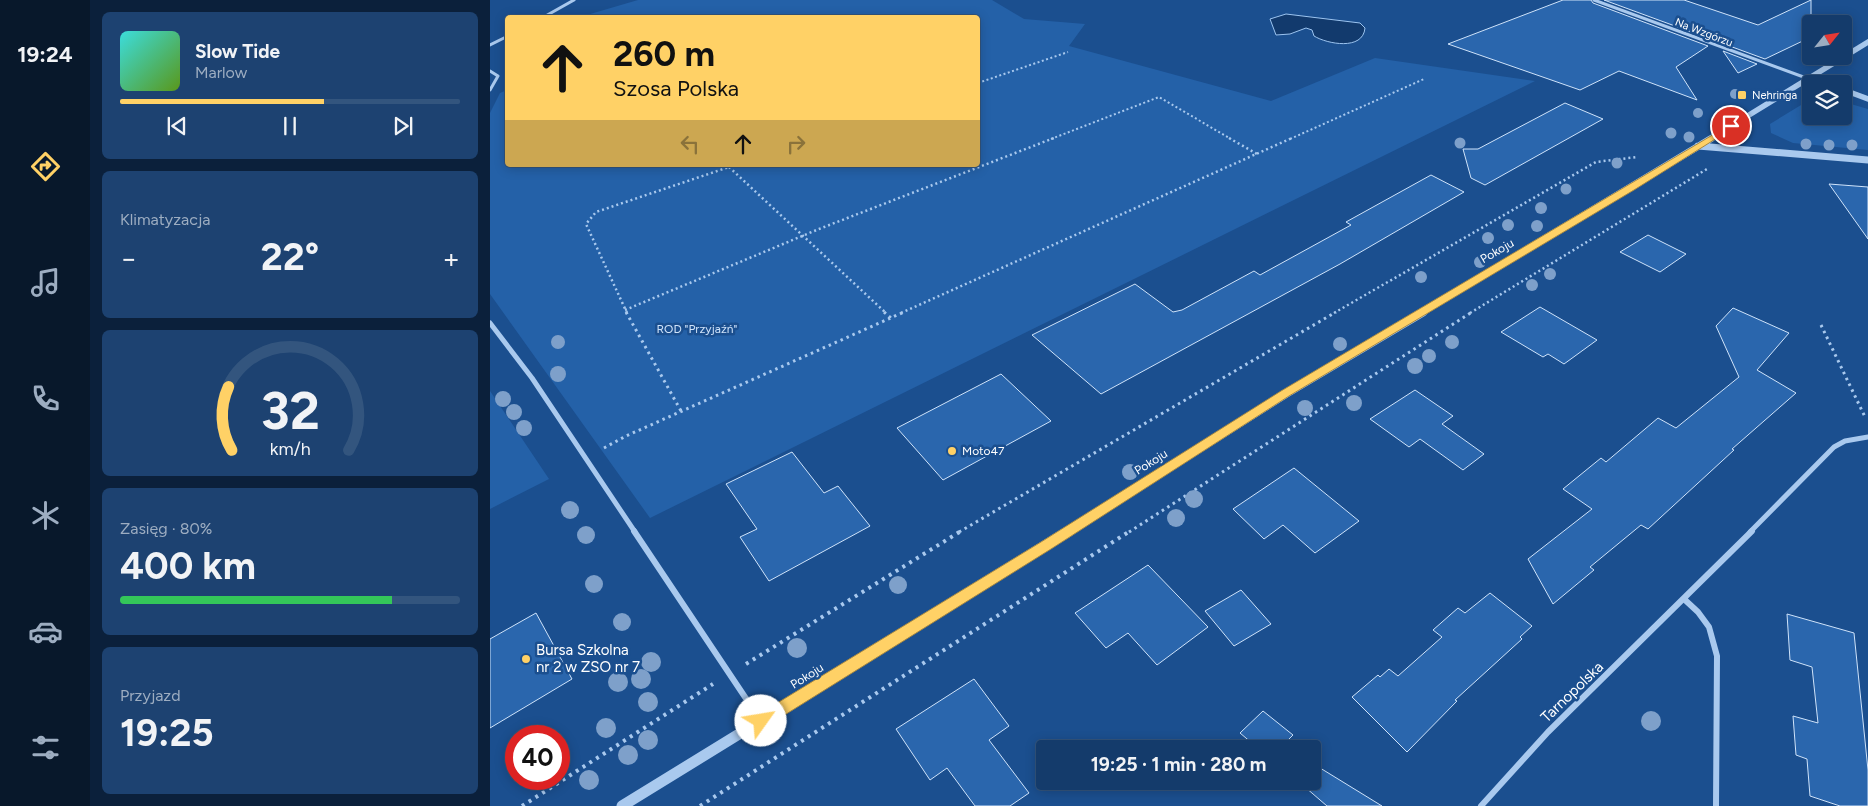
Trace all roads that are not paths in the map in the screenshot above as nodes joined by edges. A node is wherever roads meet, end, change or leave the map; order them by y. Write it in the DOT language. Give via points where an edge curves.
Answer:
graph roads {
  1 [pos="574,0"];
  2 [pos="1594,0"];
  3 [pos="547,15"];
  4 [pos="505,38"];
  5 [pos="1868,42"];
  6 [pos="490,45"];
  7 [pos="490,72"];
  8 [pos="1815,75"];
  9 [pos="1802,76"];
  10 [pos="1802,83"];
  11 [pos="490,90"];
  12 [pos="1852,93"];
  13 [pos="1868,99"];
  14 [pos="1698,146"];
  15 [pos="1868,160"];
  16 [pos="490,323"];
  17 [pos="1868,437"];
  18 [pos="1684,599"];
  19 [pos="761,721"];
  20 [pos="622,806"];
  21 [pos="1481,806"];
  22 [pos="1716,806"];
  1 -- 3 [label="street"];
  2 -- 9 [label="street, Na Wzgórzu"];
  4 -- 6 [label="street"];
  5 -- 8 [label="street"];
  7 -- 11 [label="street" via="498,76"];
  10 -- 14 [label="street, Pokoju"];
  12 -- 13 [label="street"];
  14 -- 15 [label="street"];
  14 -- 19 [label="street, Pokoju" via="1285,394"];
  16 -- 19 [label="street" via="532,378"];
  17 -- 18 [label="street, Tarnopolska" via="1834,446"];
  18 -- 21 [label="street, Tarnopolska" via="1548,732"];
  18 -- 22 [label="street" via="1708,627 1717,656"];
  19 -- 20 [label="street, Pokoju"];
}
